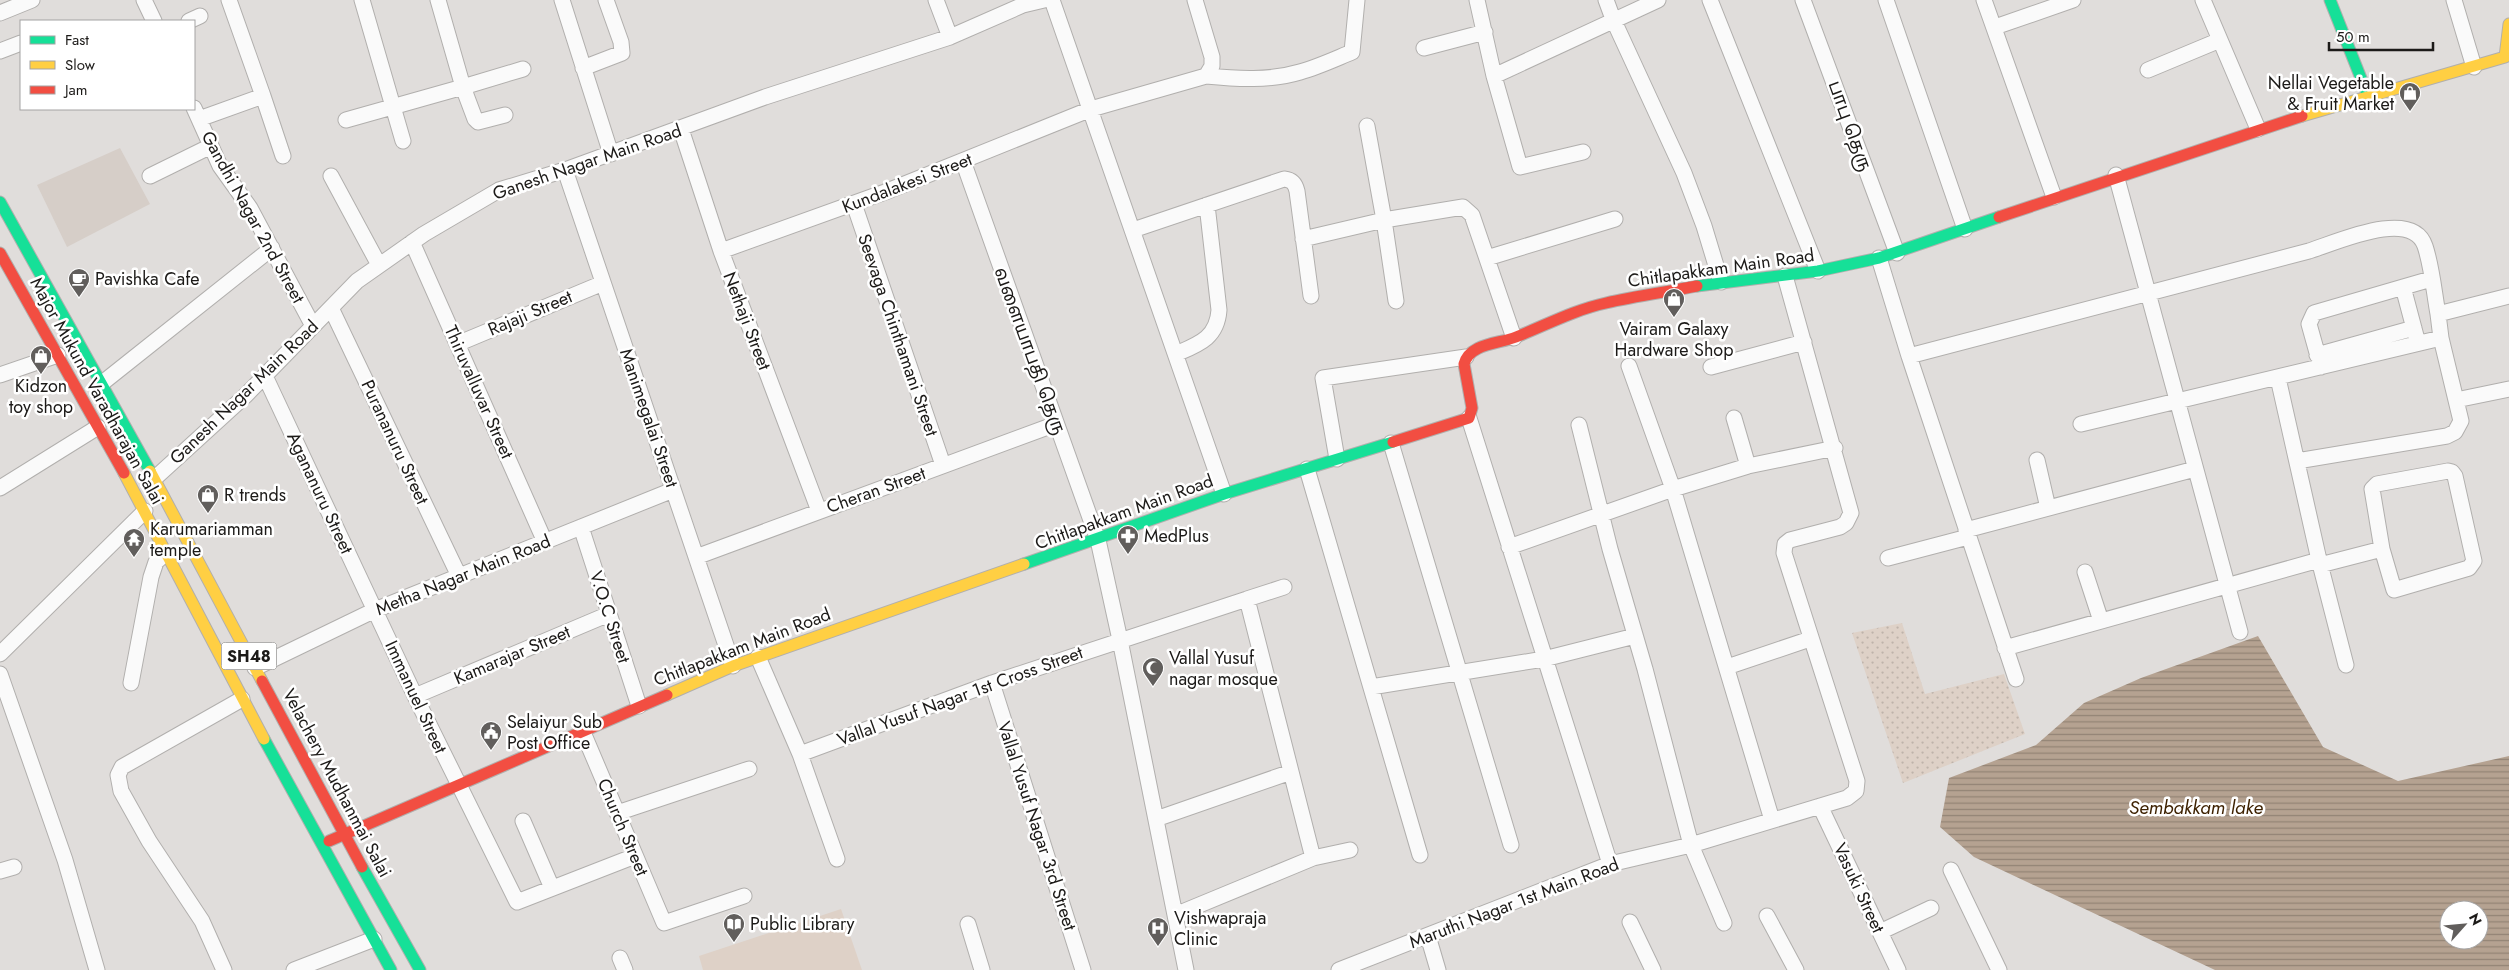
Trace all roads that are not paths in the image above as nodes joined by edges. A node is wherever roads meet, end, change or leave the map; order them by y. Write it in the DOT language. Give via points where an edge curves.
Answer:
graph roads {
  1 [pos="32,0"];
  2 [pos="144,0"];
  3 [pos="229,0"];
  4 [pos="362,0"];
  5 [pos="438,0"];
  6 [pos="562,0"];
  7 [pos="606,0"];
  8 [pos="936,0"];
  9 [pos="1044,0"];
  10 [pos="1052,0"];
  11 [pos="1194,0"];
  12 [pos="1358,0"];
  13 [pos="1477,0"];
  14 [pos="1606,0"];
  15 [pos="1658,0"];
  16 [pos="1710,0"];
  17 [pos="1803,0"];
  18 [pos="1886,0"];
  19 [pos="1984,0"];
  20 [pos="2073,0"];
  21 [pos="2203,0"];
  22 [pos="2330,0"];
  23 [pos="2454,0"];
  24 [pos="0,13"];
  25 [pos="1612,19"];
  26 [pos="154,20"];
  27 [pos="2509,24"];
  28 [pos="1995,28"];
  29 [pos="1484,32"];
  30 [pos="950,37"];
  31 [pos="2220,40"];
  32 [pos="20,43"];
  33 [pos="1424,48"];
  34 [pos="0,51"];
  35 [pos="2507,57"];
  36 [pos="2474,67"];
  37 [pos="583,68"];
  38 [pos="523,69"];
  39 [pos="2148,70"];
  40 [pos="1206,76"];
  41 [pos="1494,76"];
  42 [pos="463,87"];
  43 [pos="263,96"];
  44 [pos="2368,96"];
  45 [pos="394,108"];
  46 [pos="1092,109"];
  47 [pos="196,114"];
  48 [pos="505,115"];
  49 [pos="346,120"];
  50 [pos="1367,126"];
  51 [pos="681,129"];
  52 [pos="2258,129"];
  53 [pos="403,140"];
  54 [pos="211,146"];
  55 [pos="1583,152"];
  56 [pos="611,154"];
  57 [pos="283,156"];
  58 [pos="963,161"];
  59 [pos="565,170"];
  60 [pos="2116,175"];
  61 [pos="150,176"];
  62 [pos="331,176"];
  63 [pos="2054,197"];
  64 [pos="0,202"];
  65 [pos="854,204"];
  66 [pos="1207,205"];
  67 [pos="1615,219"];
  68 [pos="1384,220"];
  69 [pos="1965,228"];
  70 [pos="1133,230"];
  71 [pos="1303,239"];
  72 [pos="412,242"];
  73 [pos="272,248"];
  74 [pos="721,252"];
  75 [pos="0,253"];
  76 [pos="1897,253"];
  77 [pos="1487,258"];
  78 [pos="1879,258"];
  79 [pos="379,265"];
  80 [pos="1818,271"];
  81 [pos="1785,276"];
  82 [pos="2432,279"];
  83 [pos="1721,282"];
  84 [pos="603,283"];
  85 [pos="2403,287"];
  86 [pos="2150,292"];
  87 [pos="1311,296"];
  88 [pos="2509,296"];
  89 [pos="1396,301"];
  90 [pos="331,308"];
  91 [pos="2438,314"];
  92 [pos="313,326"];
  93 [pos="2414,328"];
  94 [pos="1514,338"];
  95 [pos="2441,338"];
  96 [pos="1804,342"];
  97 [pos="457,344"];
  98 [pos="2418,344"];
  99 [pos="1176,354"];
  100 [pos="58,355"];
  101 [pos="1909,356"];
  102 [pos="1466,357"];
  103 [pos="2319,361"];
  104 [pos="1629,366"];
  105 [pos="1711,367"];
  106 [pos="0,375"];
  107 [pos="265,376"];
  108 [pos="2278,378"];
  109 [pos="101,384"];
  110 [pos="2509,390"];
  111 [pos="2456,400"];
  112 [pos="2178,402"];
  113 [pos="1469,418"];
  114 [pos="1734,418"];
  115 [pos="1056,424"];
  116 [pos="2081,424"];
  117 [pos="1578,425"];
  118 [pos="98,428"];
  119 [pos="1391,443"];
  120 [pos="1835,448"];
  121 [pos="1337,459"];
  122 [pos="2037,460"];
  123 [pos="2297,461"];
  124 [pos="943,465"];
  125 [pos="1748,466"];
  126 [pos="1307,468"];
  127 [pos="2196,469"];
  128 [pos="154,479"];
  129 [pos="0,488"];
  130 [pos="1673,489"];
  131 [pos="674,490"];
  132 [pos="1224,494"];
  133 [pos="2048,508"];
  134 [pos="819,511"];
  135 [pos="145,512"];
  136 [pos="1601,515"];
  137 [pos="581,527"];
  138 [pos="1967,533"];
  139 [pos="1098,540"];
  140 [pos="545,542"];
  141 [pos="1509,546"];
  142 [pos="2382,549"];
  143 [pos="166,553"];
  144 [pos="696,557"];
  145 [pos="1888,558"];
  146 [pos="2320,562"];
  147 [pos="2086,572"];
  148 [pos="459,576"];
  149 [pos="2227,585"];
  150 [pos="1284,587"];
  151 [pos="1247,599"];
  152 [pos="375,610"];
  153 [pos="609,614"];
  154 [pos="2101,621"];
  155 [pos="2240,632"];
  156 [pos="1635,636"];
  157 [pos="1810,639"];
  158 [pos="1120,640"];
  159 [pos="2005,648"];
  160 [pos="0,651"];
  161 [pos="758,657"];
  162 [pos="1544,659"];
  163 [pos="2346,665"];
  164 [pos="733,666"];
  165 [pos="1727,667"];
  166 [pos="255,668"];
  167 [pos="0,674"];
  168 [pos="1461,674"];
  169 [pos="2016,679"];
  170 [pos="130,683"];
  171 [pos="992,683"];
  172 [pos="1371,687"];
  173 [pos="414,696"];
  174 [pos="242,699"];
  175 [pos="639,706"];
  176 [pos="582,730"];
  177 [pos="800,754"];
  178 [pos="749,769"];
  179 [pos="1291,772"];
  180 [pos="458,784"];
  181 [pos="1820,806"];
  182 [pos="617,813"];
  183 [pos="1156,819"];
  184 [pos="523,820"];
  185 [pos="1772,820"];
  186 [pos="344,834"];
  187 [pos="324,844"];
  188 [pos="1511,845"];
  189 [pos="1691,845"];
  190 [pos="1350,850"];
  191 [pos="1420,855"];
  192 [pos="635,856"];
  193 [pos="1313,858"];
  194 [pos="837,859"];
  195 [pos="1610,864"];
  196 [pos="1951,870"];
  197 [pos="552,888"];
  198 [pos="744,896"];
  199 [pos="1931,908"];
  200 [pos="1175,915"];
  201 [pos="1767,916"];
  202 [pos="1630,922"];
  203 [pos="1724,923"];
  204 [pos="968,924"];
  205 [pos="1880,932"];
  206 [pos="1428,936"];
  207 [pos="374,939"];
  208 [pos="96,970"];
  209 [pos="224,970"];
  210 [pos="294,970"];
  211 [pos="391,970"];
  212 [pos="420,970"];
  213 [pos="982,970"];
  214 [pos="1083,970"];
  215 [pos="1186,970"];
  216 [pos="1339,970"];
  217 [pos="1438,970"];
  218 [pos="1653,970"];
  219 [pos="1796,970"];
  220 [pos="1898,970"];
  221 [pos="1999,970"];
  1 -- 24 [label="street"];
  2 -- 26 [label="street"];
  3 -- 43 [label="street"];
  4 -- 45 [label="street"];
  5 -- 42 [label="street"];
  6 -- 37 [label="street"];
  7 -- 37 [label="street" via="622,42 622,53"];
  8 -- 30 [label="street"];
  9 -- 30 [label="street, Ganesh Nagar Main Road" via="1023,5"];
  10 -- 46 [label="street"];
  11 -- 40 [label="street" via="1212,57 1212,66"];
  12 -- 40 [label="street" via="1352,52 1281,76 1231,79"];
  13 -- 29 [label="street"];
  14 -- 25 [label="street"];
  15 -- 25 [label="street"];
  16 -- 80 [label="street"];
  17 -- 76 [label="street, பாபு தெரு"];
  18 -- 69 [label="street"];
  19 -- 28 [label="street"];
  20 -- 28 [label="street"];
  21 -- 31 [label="street"];
  22 -- 44 [label="street"];
  23 -- 36 [label="street"];
  25 -- 41 [label="street"];
  25 -- 83 [label="street" via="1684,173"];
  27 -- 35 [label="street"];
  28 -- 63 [label="street"];
  29 -- 33 [label="street"];
  29 -- 41 [label="street"];
  30 -- 51 [label="street, Ganesh Nagar Main Road" via="765,97"];
  31 -- 39 [label="street"];
  31 -- 52 [label="street"];
  32 -- 34 [label="street"];
  35 -- 36 [label="street, Chitlapakkam Main Road"];
  36 -- 44 [label="street, Chitlapakkam Main Road"];
  37 -- 56 [label="street"];
  38 -- 42 [label="street"];
  40 -- 46 [label="street, Kundalakesi Street"];
  41 -- 55 [label="street" via="1520,167"];
  42 -- 45 [label="street"];
  42 -- 48 [label="street" via="478,122"];
  43 -- 47 [label="street"];
  43 -- 57 [label="street"];
  44 -- 52 [label="street, Chitlapakkam Main Road"];
  45 -- 49 [label="street"];
  45 -- 53 [label="street"];
  46 -- 58 [label="street, Kundalakesi Street"];
  46 -- 70 [label="street"];
  47 -- 54 [label="street, Gandhi Nagar 2nd Street"];
  50 -- 68 [label="street"];
  51 -- 56 [label="street, Ganesh Nagar Main Road"];
  51 -- 74 [label="street, Nethaji Street"];
  52 -- 60 [label="street, Chitlapakkam Main Road"];
  54 -- 61 [label="street"];
  54 -- 73 [label="street, Gandhi Nagar 2nd Street" via="220,166 250,208"];
  56 -- 59 [label="street, Ganesh Nagar Main Road"];
  58 -- 65 [label="street, Kundalakesi Street"];
  58 -- 115 [label="street, வளையாபதி தெரு"];
  59 -- 72 [label="street, Ganesh Nagar Main Road" via="499,190"];
  59 -- 84 [label="street, Manimegalai Street"];
  60 -- 63 [label="street, Chitlapakkam Main Road"];
  60 -- 86 [label="street"];
  62 -- 79 [label="street"];
  63 -- 69 [label="street, Chitlapakkam Main Road"];
  64 -- 109 [label="street, Major Mukund Varadharajan Salai / SH48"];
  65 -- 74 [label="street, Kundalakesi Street"];
  65 -- 124 [label="street, Seevaga Chinthamani Street"];
  66 -- 70 [label="street"];
  66 -- 71 [label="street" via="1284,179 1290,180 1296,185"];
  66 -- 99 [label="street" via="1218,320 1214,332 1204,342"];
  67 -- 77 [label="street"];
  68 -- 71 [label="street"];
  68 -- 77 [label="street" via="1463,207 1472,215"];
  68 -- 89 [label="street"];
  69 -- 76 [label="street, Chitlapakkam Main Road"];
  70 -- 99 [label="street"];
  71 -- 87 [label="street"];
  72 -- 79 [label="street, Ganesh Nagar Main Road"];
  72 -- 97 [label="street, Thiruvalluvar Street"];
  73 -- 92 [label="street, Gandhi Nagar 2nd Street"];
  73 -- 109 [label="street"];
  74 -- 134 [label="street, Nethaji Street"];
  75 -- 100 [label="street, Major Mukund Varadharajan Salai / SH48"];
  76 -- 78 [label="street, Chitlapakkam Main Road"];
  77 -- 94 [label="street"];
  78 -- 80 [label="street, Chitlapakkam Main Road"];
  78 -- 101 [label="street"];
  79 -- 90 [label="street, Ganesh Nagar Main Road" via="357,281"];
  80 -- 81 [label="street, Chitlapakkam Main Road"];
  81 -- 83 [label="street, Chitlapakkam Main Road"];
  81 -- 96 [label="street"];
  82 -- 85 [label="street"];
  82 -- 86 [label="street" via="2425,244 2416,233 2395,227 2362,233 2309,251"];
  82 -- 91 [label="street"];
  83 -- 94 [label="street, Chitlapakkam Main Road" via="1605,303 1556,319"];
  84 -- 97 [label="street, Rajaji Street"];
  84 -- 131 [label="street, Manimegalai Street"];
  85 -- 93 [label="street"];
  85 -- 103 [label="street" via="2314,313 2309,324"];
  86 -- 101 [label="street"];
  86 -- 112 [label="street"];
  88 -- 91 [label="street"];
  90 -- 92 [label="street, Ganesh Nagar Main Road"];
  90 -- 148 [label="street, Purananuru Street"];
  91 -- 95 [label="street"];
  92 -- 107 [label="street, Ganesh Nagar Main Road"];
  93 -- 98 [label="street"];
  93 -- 103 [label="street"];
  94 -- 102 [label="street, Chitlapakkam Main Road" via="1478,348"];
  95 -- 98 [label="street"];
  95 -- 111 [label="street"];
  96 -- 105 [label="street"];
  96 -- 120 [label="street"];
  97 -- 140 [label="street, Thiruvalluvar Street"];
  98 -- 103 [label="street"];
  99 -- 132 [label="street"];
  100 -- 106 [label="street"];
  100 -- 118 [label="street, Major Mukund Varadharajan Salai / SH48"];
  101 -- 138 [label="street"];
  102 -- 113 [label="street" via="1464,370 1472,408"];
  102 -- 121 [label="street" via="1323,378"];
  103 -- 108 [label="street"];
  104 -- 130 [label="street"];
  107 -- 128 [label="street, Ganesh Nagar Main Road"];
  107 -- 152 [label="street, Agananuru Street"];
  108 -- 112 [label="street"];
  108 -- 123 [label="street"];
  109 -- 128 [label="street, Major Mukund Varadharajan Salai / SH48"];
  110 -- 111 [label="street"];
  111 -- 123 [label="street" via="2460,426 2447,436"];
  112 -- 116 [label="street" via="2118,413"];
  112 -- 127 [label="street"];
  113 -- 119 [label="street, Chitlapakkam Main Road"];
  113 -- 141 [label="street"];
  114 -- 125 [label="street"];
  115 -- 124 [label="street, Cheran Street"];
  115 -- 139 [label="street, வளையாபதி தெரு"];
  117 -- 136 [label="street"];
  118 -- 129 [label="street"];
  118 -- 135 [label="street, Major Mukund Varadharajan Salai / SH48"];
  119 -- 121 [label="street, Chitlapakkam Main Road"];
  119 -- 168 [label="street"];
  120 -- 125 [label="street"];
  120 -- 157 [label="street" via="1851,507 1850,519 1840,527 1790,540 1783,549"];
  121 -- 126 [label="street, Chitlapakkam Main Road"];
  122 -- 133 [label="street"];
  123 -- 146 [label="street"];
  124 -- 134 [label="street, Cheran Street"];
  125 -- 130 [label="street"];
  126 -- 132 [label="street, Chitlapakkam Main Road"];
  126 -- 172 [label="street"];
  127 -- 133 [label="street"];
  127 -- 149 [label="street"];
  128 -- 166 [label="street, Velachery Mudhanmai Salai / SH48"];
  130 -- 136 [label="street"];
  130 -- 165 [label="street"];
  131 -- 137 [label="street, Metha Nagar Main Road"];
  131 -- 144 [label="street, Manimegalai Street"];
  132 -- 139 [label="street, Chitlapakkam Main Road"];
  133 -- 138 [label="street"];
  134 -- 144 [label="street, Cheran Street"];
  135 -- 143 [label="street, Major Mukund Varadharajan Salai / SH48"];
  135 -- 160 [label="street"];
  136 -- 141 [label="street"];
  136 -- 156 [label="street"];
  137 -- 140 [label="street, Metha Nagar Main Road"];
  137 -- 153 [label="street, V.O.C Street"];
  138 -- 145 [label="street"];
  138 -- 159 [label="street"];
  139 -- 158 [label="street, வளையாபதி தெரு"];
  139 -- 161 [label="street, Chitlapakkam Main Road"];
  140 -- 148 [label="street, Metha Nagar Main Road"];
  141 -- 162 [label="street"];
  142 -- 142 [label="street" via="2394,590 2473,565 2452,472 2377,484 2372,488"];
  142 -- 146 [label="street"];
  143 -- 170 [label="street" via="156,562 151,577"];
  143 -- 174 [label="street, Major Mukund Varadharajan Salai / SH48"];
  144 -- 164 [label="street, Manimegalai Street"];
  146 -- 149 [label="street"];
  146 -- 163 [label="street"];
  147 -- 154 [label="street"];
  148 -- 152 [label="street, Metha Nagar Main Road"];
  149 -- 154 [label="street"];
  149 -- 155 [label="street"];
  150 -- 151 [label="street, Vallal Yusuf Nagar 1st Cross Street"];
  151 -- 158 [label="street, Vallal Yusuf Nagar 1st Cross Street"];
  151 -- 179 [label="street"];
  152 -- 166 [label="street, Metha Nagar Main Road"];
  152 -- 173 [label="street, Immanuel Street"];
  153 -- 173 [label="street, Kamarajar Street"];
  153 -- 175 [label="street, V.O.C Street"];
  154 -- 159 [label="street"];
  156 -- 162 [label="street"];
  156 -- 189 [label="street"];
  157 -- 165 [label="street"];
  157 -- 181 [label="street, Maruthi Nagar 1st Main Road" via="1857,781 1853,794"];
  158 -- 171 [label="street, Vallal Yusuf Nagar 1st Cross Street"];
  158 -- 183 [label="street, வளையாபதி தெரு"];
  159 -- 169 [label="street"];
  161 -- 164 [label="street, Chitlapakkam Main Road"];
  161 -- 177 [label="street"];
  162 -- 168 [label="street"];
  162 -- 195 [label="street"];
  164 -- 175 [label="street, Chitlapakkam Main Road"];
  165 -- 185 [label="street"];
  166 -- 186 [label="street, Velachery Mudhanmai Salai / SH48"];
  167 -- 208 [label="street" via="65,860"];
  168 -- 172 [label="street"];
  168 -- 188 [label="street"];
  171 -- 177 [label="street, Vallal Yusuf Nagar 1st Cross Street"];
  171 -- 214 [label="street, Vallal Yusuf Nagar 3rd Street"];
  172 -- 191 [label="street"];
  173 -- 180 [label="street, Immanuel Street"];
  174 -- 187 [label="street, Major Mukund Varadharajan Salai / SH48"];
  174 -- 209 [label="street" via="122,767 118,775 121,791 202,921"];
  175 -- 176 [label="street, Chitlapakkam Main Road"];
  176 -- 180 [label="street, Chitlapakkam Main Road"];
  176 -- 182 [label="street, Church Street"];
  177 -- 194 [label="street"];
  178 -- 182 [label="street"];
  179 -- 183 [label="street"];
  179 -- 193 [label="street"];
  180 -- 186 [label="street, Chitlapakkam Main Road"];
  180 -- 197 [label="street, Immanuel Street" via="517,902"];
  181 -- 185 [label="street, Maruthi Nagar 1st Main Road"];
  181 -- 205 [label="street, Vasuki Street"];
  182 -- 192 [label="street, Church Street"];
  183 -- 200 [label="street, வளையாபதி தெரு"];
  184 -- 197 [label="street"];
  185 -- 189 [label="street, Maruthi Nagar 1st Main Road"];
  186 -- 187 [label="street, Chitlapakkam Main Road"];
  186 -- 212 [label="street, Velachery Mudhanmai Salai / SH48"];
  187 -- 207 [label="street, SH48"];
  189 -- 195 [label="street, Maruthi Nagar 1st Main Road"];
  189 -- 203 [label="street"];
  190 -- 193 [label="street"];
  192 -- 197 [label="street"];
  192 -- 198 [label="street, Church Street" via="664,923"];
  193 -- 200 [label="street"];
  195 -- 206 [label="street, Maruthi Nagar 1st Main Road"];
  196 -- 221 [label="street"];
  199 -- 205 [label="street"];
  200 -- 215 [label="street, வளையாபதி தெரு"];
  201 -- 219 [label="street"];
  202 -- 218 [label="street"];
  204 -- 213 [label="street"];
  205 -- 220 [label="street, Vasuki Street"];
  206 -- 216 [label="street, Maruthi Nagar 1st Main Road"];
  206 -- 217 [label="street"];
  207 -- 210 [label="street"];
  207 -- 211 [label="street, SH48"];
}
